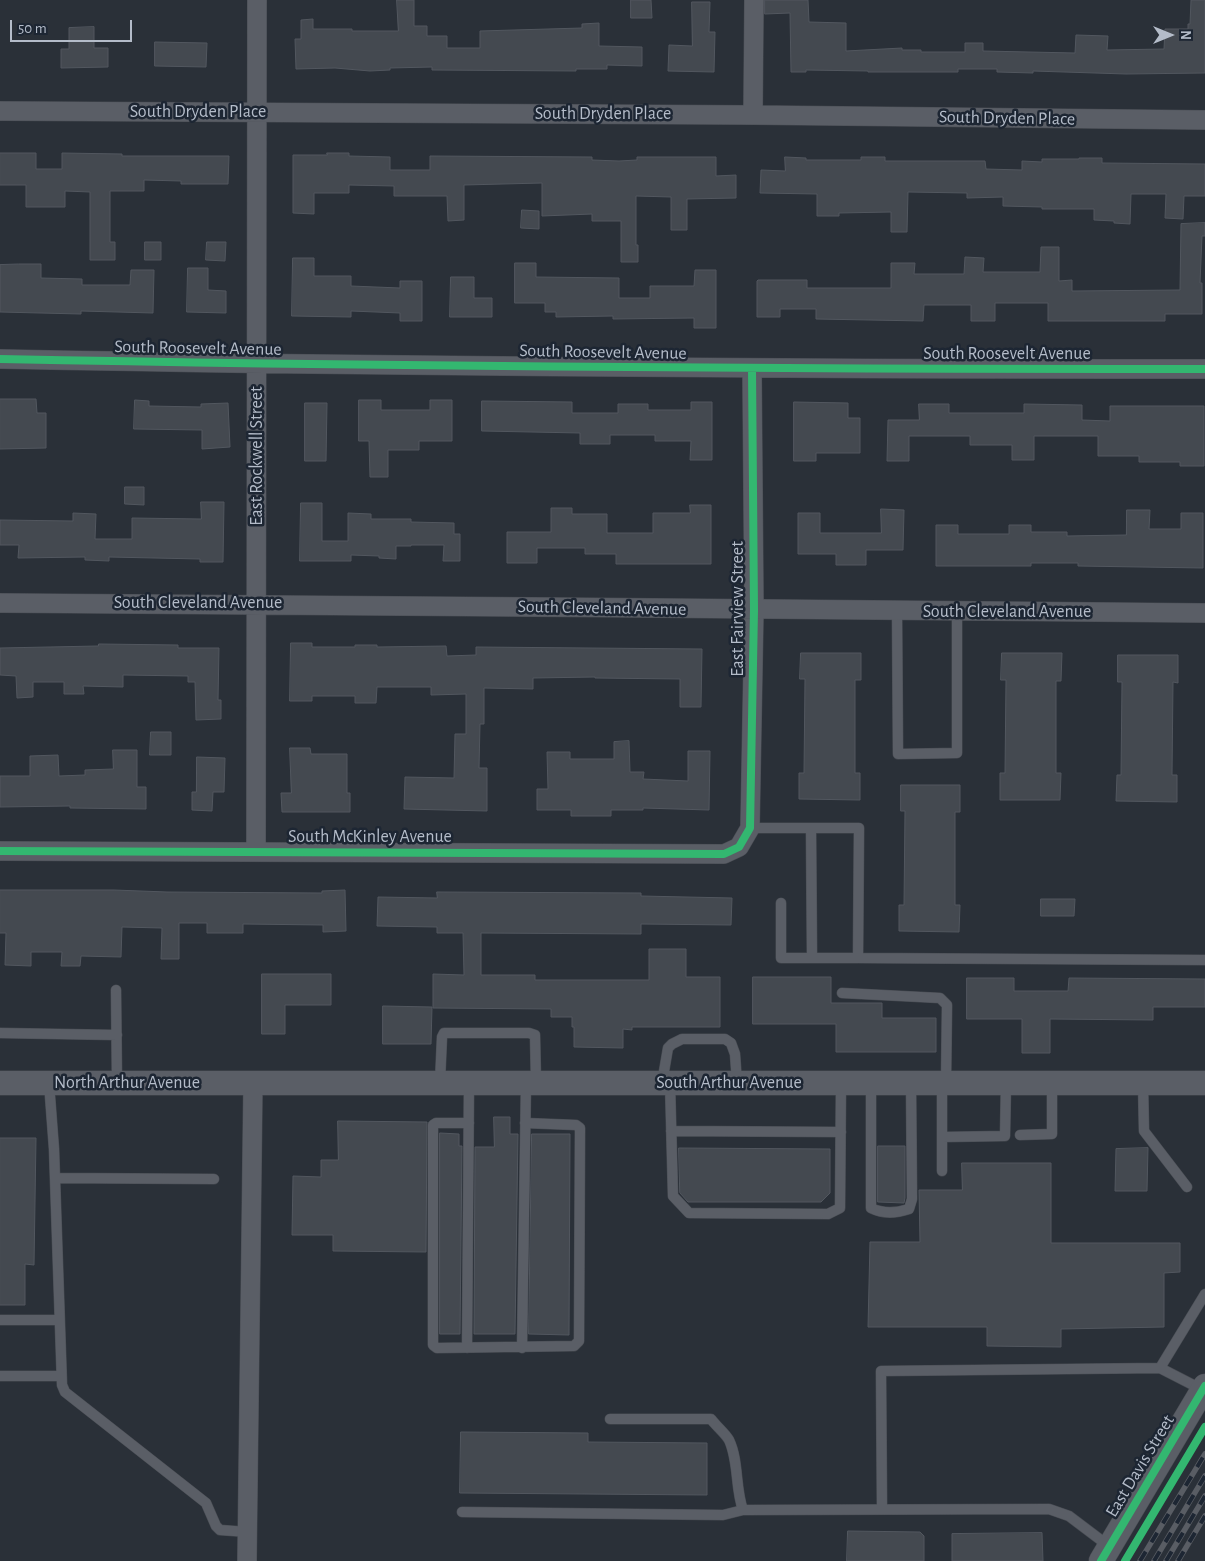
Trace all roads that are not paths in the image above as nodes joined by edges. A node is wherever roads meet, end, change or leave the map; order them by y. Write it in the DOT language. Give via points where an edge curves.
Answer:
graph roads {
  1 [pos="257,0"];
  2 [pos="754,0"];
  3 [pos="0,111"];
  4 [pos="258,112"];
  5 [pos="753,115"];
  6 [pos="1205,120"];
  7 [pos="0,359"];
  8 [pos="257,364"];
  9 [pos="752,368"];
  10 [pos="1205,369"];
  11 [pos="0,602"];
  12 [pos="256,604"];
  13 [pos="754,610"];
  14 [pos="897,611"];
  15 [pos="957,612"];
  16 [pos="1205,614"];
  17 [pos="750,828"];
  18 [pos="811,828"];
  19 [pos="739,847"];
  20 [pos="0,851"];
  21 [pos="256,852"];
  22 [pos="781,902"];
  23 [pos="812,958"];
  24 [pos="858,958"];
  25 [pos="1205,960"];
  26 [pos="116,990"];
  27 [pos="842,992"];
  28 [pos="0,1033"];
  29 [pos="117,1035"];
  30 [pos="254,1082"];
  31 [pos="440,1082"];
  32 [pos="469,1082"];
  33 [pos="531,1082"];
  34 [pos="0,1083"];
  35 [pos="49,1083"];
  36 [pos="117,1083"];
  37 [pos="666,1083"];
  38 [pos="737,1083"];
  39 [pos="841,1083"];
  40 [pos="872,1083"];
  41 [pos="911,1083"];
  42 [pos="944,1083"];
  43 [pos="1006,1083"];
  44 [pos="1052,1083"];
  45 [pos="1143,1083"];
  46 [pos="1205,1083"];
  47 [pos="469,1123"];
  48 [pos="526,1123"];
  49 [pos="672,1131"];
  50 [pos="841,1132"];
  51 [pos="1020,1135"];
  52 [pos="942,1137"];
  53 [pos="942,1172"];
  54 [pos="55,1178"];
  55 [pos="214,1179"];
  56 [pos="1187,1187"];
  57 [pos="1205,1294"];
  58 [pos="0,1320"];
  59 [pos="60,1320"];
  60 [pos="466,1348"];
  61 [pos="522,1348"];
  62 [pos="1160,1368"];
  63 [pos="0,1376"];
  64 [pos="61,1376"];
  65 [pos="1204,1388"];
  66 [pos="610,1419"];
  67 [pos="882,1509"];
  68 [pos="743,1510"];
  69 [pos="462,1512"];
  70 [pos="248,1532"];
  71 [pos="1105,1554"];
  72 [pos="247,1561"];
  1 -- 4 [label="street, East Rockwell Street"];
  2 -- 5 [label="street"];
  3 -- 4 [label="street, South Dryden Place"];
  4 -- 5 [label="street, South Dryden Place"];
  4 -- 8 [label="street, East Rockwell Street"];
  5 -- 6 [label="street, South Dryden Place"];
  7 -- 8 [label="street, South Roosevelt Avenue"];
  8 -- 9 [label="street, South Roosevelt Avenue"];
  8 -- 12 [label="street, East Rockwell Street"];
  9 -- 10 [label="street, South Roosevelt Avenue"];
  9 -- 13 [label="street, East Fairview Street"];
  11 -- 12 [label="street, South Cleveland Avenue"];
  12 -- 13 [label="street, South Cleveland Avenue"];
  12 -- 21 [label="street, East Rockwell Street"];
  13 -- 14 [label="street, South Cleveland Avenue"];
  13 -- 17 [label="street, East Fairview Street"];
  14 -- 15 [label="street, South Cleveland Avenue"];
  14 -- 15 [label="lane" via="898,754 957,753"];
  15 -- 16 [label="street, South Cleveland Avenue"];
  17 -- 18 [label="lane"];
  17 -- 19 [label="street, East Fairview Street"];
  18 -- 23 [label="lane"];
  18 -- 24 [label="lane" via="859,828"];
  19 -- 21 [label="street, South McKinley Avenue" via="724,854"];
  20 -- 21 [label="street, South McKinley Avenue"];
  22 -- 23 [label="lane" via="781,958"];
  23 -- 24 [label="lane"];
  24 -- 25 [label="lane"];
  26 -- 29 [label="lane"];
  27 -- 42 [label="lane" via="944,1000 947,1005"];
  28 -- 29 [label="lane"];
  29 -- 36 [label="lane"];
  30 -- 31 [label="street, South Arthur Avenue"];
  30 -- 36 [label="street, North Arthur Avenue"];
  30 -- 70 [label="street"];
  31 -- 32 [label="street, South Arthur Avenue"];
  31 -- 33 [label="lane" via="444,1033 529,1033 535,1035"];
  32 -- 33 [label="street, South Arthur Avenue"];
  32 -- 47 [label="lane"];
  33 -- 37 [label="street, South Arthur Avenue"];
  33 -- 48 [label="lane"];
  34 -- 35 [label="street, North Arthur Avenue"];
  35 -- 36 [label="street, North Arthur Avenue"];
  35 -- 54 [label="lane"];
  37 -- 38 [label="street, South Arthur Avenue"];
  37 -- 38 [label="lane" via="668,1048 682,1039 725,1039 731,1043"];
  37 -- 49 [label="lane"];
  38 -- 39 [label="street, South Arthur Avenue"];
  39 -- 40 [label="street, South Arthur Avenue"];
  39 -- 50 [label="lane"];
  40 -- 41 [label="street, South Arthur Avenue"];
  40 -- 41 [label="lane" via="871,1208 898,1212 909,1209 912,1199"];
  41 -- 42 [label="street, South Arthur Avenue"];
  42 -- 43 [label="street, South Arthur Avenue"];
  42 -- 52 [label="lane"];
  43 -- 44 [label="street, South Arthur Avenue"];
  43 -- 52 [label="lane" via="1005,1136"];
  44 -- 45 [label="street, South Arthur Avenue"];
  44 -- 51 [label="lane" via="1052,1134"];
  45 -- 46 [label="street, South Arthur Avenue"];
  45 -- 56 [label="lane" via="1144,1131"];
  47 -- 60 [label="lane"];
  47 -- 60 [label="lane" via="433,1125 433,1345 437,1348"];
  48 -- 61 [label="lane"];
  48 -- 61 [label="lane" via="576,1124 580,1128 579,1341 574,1346"];
  49 -- 50 [label="lane"];
  49 -- 50 [label="lane" via="672,1196 689,1213 714,1214 828,1214 840,1208"];
  52 -- 53 [label="lane"];
  54 -- 55 [label="lane"];
  54 -- 59 [label="lane"];
  57 -- 62 [label="lane"];
  58 -- 59 [label="lane"];
  59 -- 64 [label="lane"];
  60 -- 61 [label="lane"];
  62 -- 65 [label="lane"];
  62 -- 67 [label="lane" via="881,1371"];
  63 -- 64 [label="lane"];
  64 -- 70 [label="lane" via="65,1392 206,1503 220,1530"];
  65 -- 71 [label="street, East Davis Street"];
  66 -- 68 [label="lane" via="711,1419 728,1440"];
  67 -- 68 [label="lane"];
  67 -- 71 [label="lane" via="1049,1509 1069,1516"];
  68 -- 69 [label="lane" via="723,1515"];
  70 -- 72 [label="street"];
}
